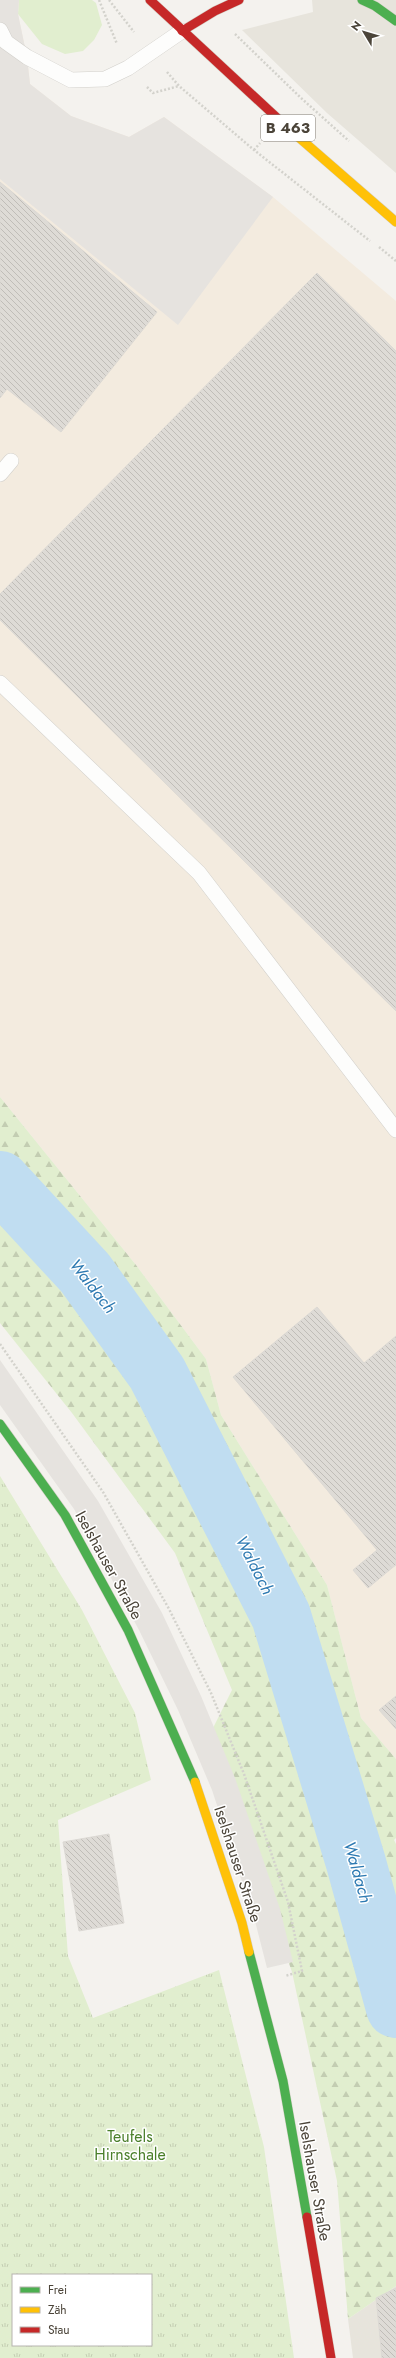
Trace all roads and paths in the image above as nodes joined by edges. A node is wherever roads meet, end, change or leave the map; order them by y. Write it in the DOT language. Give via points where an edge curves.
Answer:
graph roads {
  1 [pos="109,0"];
  2 [pos="150,0"];
  3 [pos="239,0"];
  4 [pos="362,0"];
  5 [pos="396,22"];
  6 [pos="0,30"];
  7 [pos="182,31"];
  8 [pos="235,34"];
  9 [pos="150,52"];
  10 [pos="179,86"];
  11 [pos="354,145"];
  12 [pos="396,222"];
  13 [pos="371,241"];
  14 [pos="377,246"];
  15 [pos="396,261"];
  16 [pos="11,461"];
  17 [pos="0,474"];
  18 [pos="0,683"];
  19 [pos="396,1130"];
  20 [pos="0,1344"];
  21 [pos="0,1424"];
  22 [pos="258,1985"];
  23 [pos="331,2358"];
  1 -- 9 [label="path"];
  2 -- 7 [label="street, B 463"];
  3 -- 7 [label="street"];
  4 -- 5 [label="street" via="375,6"];
  6 -- 9 [label="lane" via="6,42 27,57 71,80 105,79 128,68"];
  7 -- 9 [label="lane"];
  7 -- 12 [label="street, B 463" via="278,120"];
  8 -- 11 [label="path"];
  10 -- 13 [label="path" via="254,150"];
  14 -- 15 [label="path"];
  16 -- 17 [label="lane"];
  18 -- 19 [label="lane" via="199,873"];
  20 -- 22 [label="path" via="103,1492 212,1692 244,1774 288,1902 302,1971"];
  21 -- 22 [label="street, Iselshauser Straße" via="65,1515 128,1630 200,1794 242,1923"];
  22 -- 23 [label="street, Iselshauser Straße" via="283,2081"];
}
